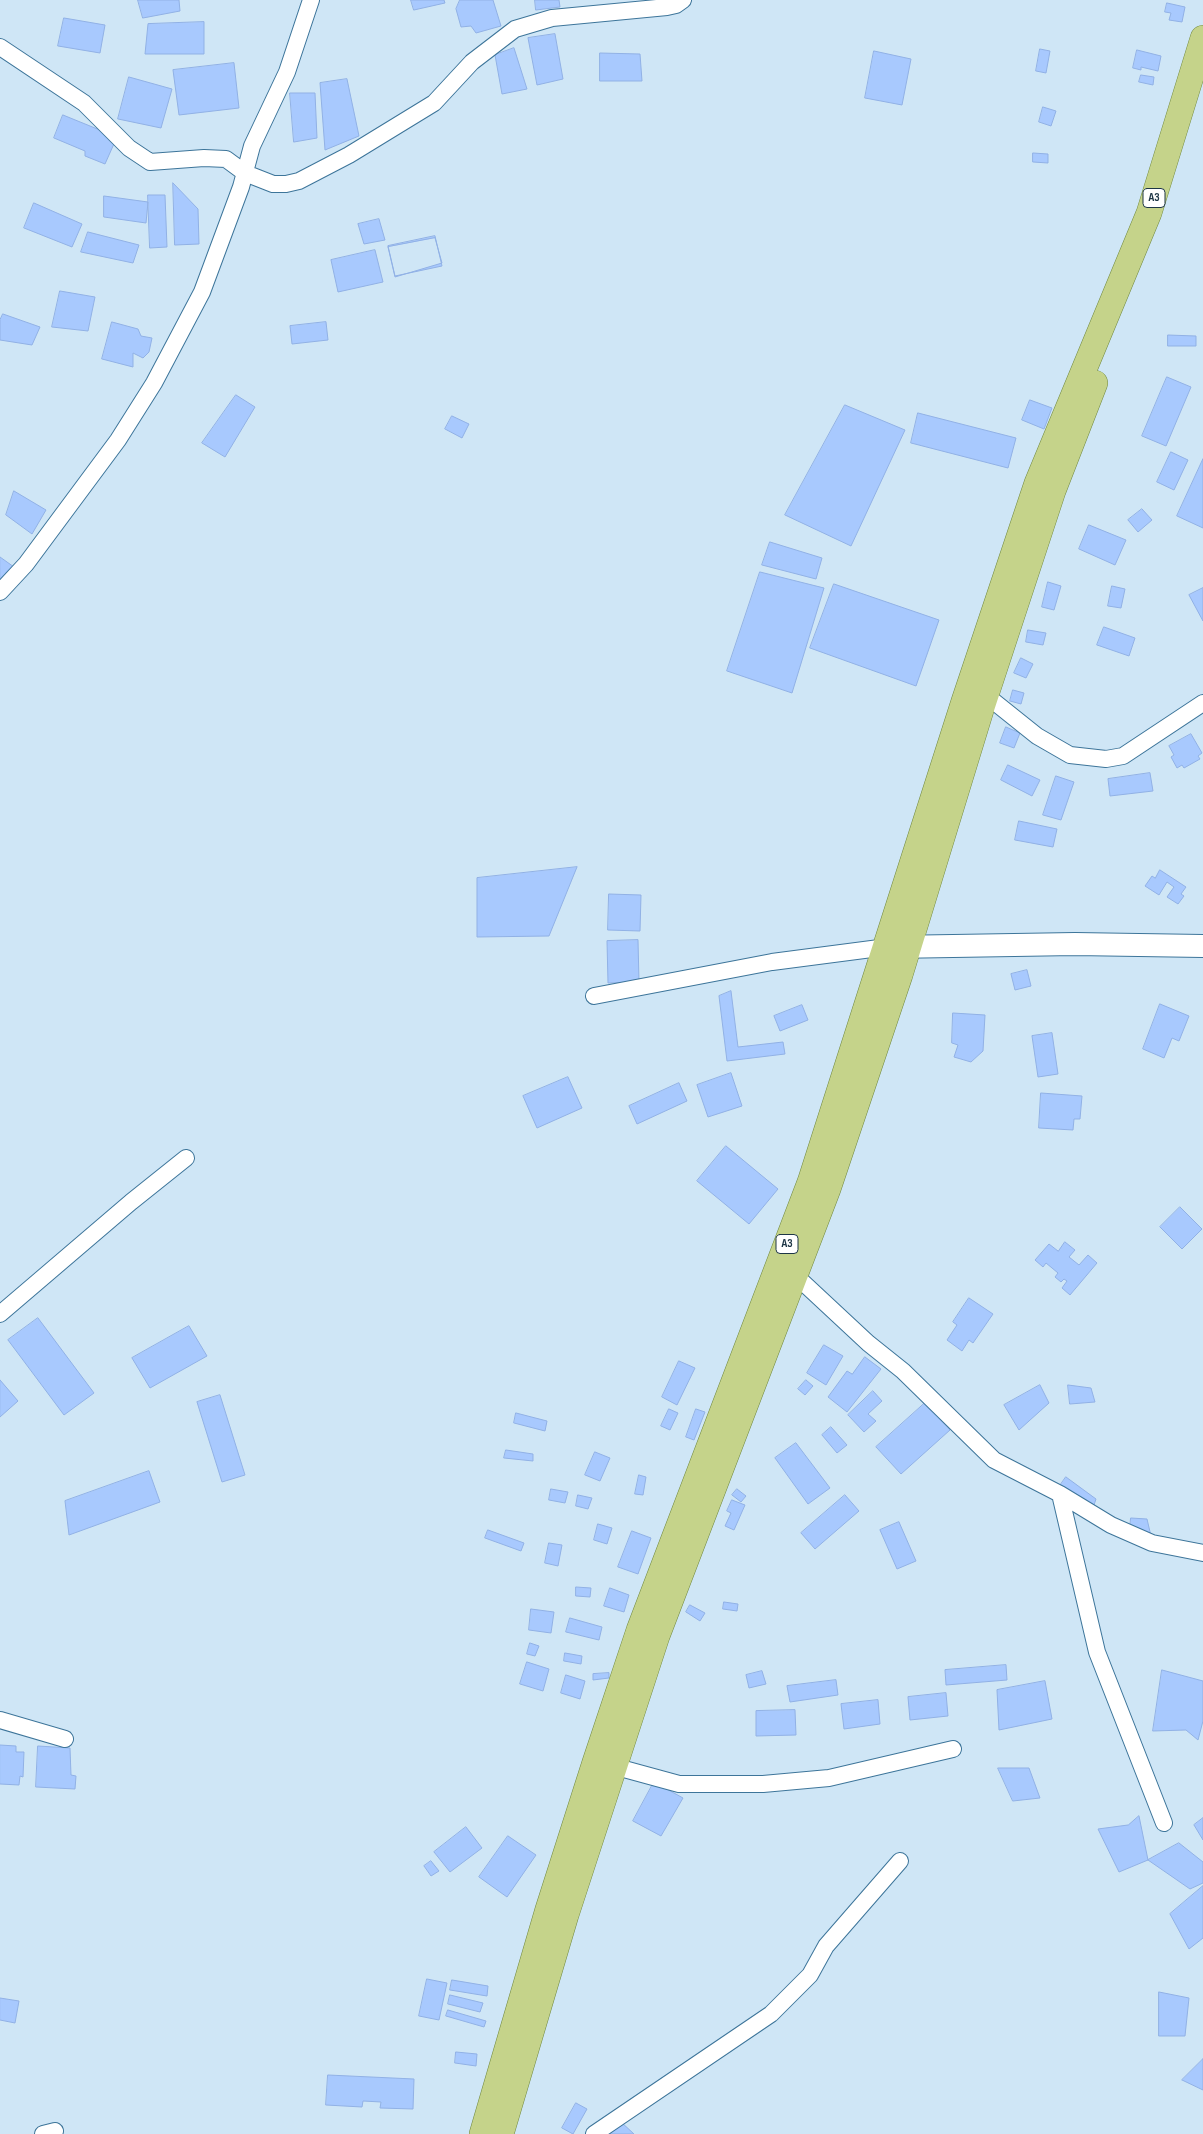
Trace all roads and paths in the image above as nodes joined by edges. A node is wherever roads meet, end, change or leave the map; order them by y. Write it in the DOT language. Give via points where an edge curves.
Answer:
graph roads {
  1 [pos="311,0"];
  2 [pos="683,0"];
  3 [pos="1203,38"];
  4 [pos="0,47"];
  5 [pos="1203,99"];
  6 [pos="246,173"];
  7 [pos="1134,272"];
  8 [pos="0,592"];
  9 [pos="987,696"];
  10 [pos="1203,703"];
  11 [pos="898,946"];
  12 [pos="1203,946"];
  13 [pos="594,996"];
  14 [pos="186,1158"];
  15 [pos="796,1276"];
  16 [pos="0,1314"];
  17 [pos="1060,1494"];
  18 [pos="1203,1553"];
  19 [pos="648,1633"];
  20 [pos="0,1720"];
  21 [pos="65,1739"];
  22 [pos="953,1749"];
  23 [pos="613,1766"];
  24 [pos="1164,1823"];
  25 [pos="900,1861"];
  26 [pos="482,2134"];
  27 [pos="501,2134"];
  28 [pos="594,2134"];
  1 -- 6 [label="street" via="286,72 252,146"];
  2 -- 6 [label="street" via="667,8 552,18 515,29 472,62 434,104 349,155 299,181 286,184 273,184"];
  3 -- 7 [label="main road, A3"];
  4 -- 6 [label="street" via="84,103 129,148 150,162 226,159"];
  5 -- 7 [label="main road, A3"];
  6 -- 8 [label="street" via="202,292 154,383 118,440 26,564"];
  7 -- 9 [label="main road, A3" via="1053,491"];
  7 -- 11 [label="main road, A3" via="1090,353 1037,483 964,701"];
  9 -- 10 [label="street" via="1037,736 1070,756 1106,759 1123,756"];
  9 -- 11 [label="main road, A3"];
  11 -- 12 [label="street"];
  11 -- 13 [label="street" via="772,962"];
  11 -- 15 [label="main road, A3" via="828,1189"];
  11 -- 19 [label="main road, A3"];
  14 -- 16 [label="street"];
  15 -- 17 [label="street" via="868,1343 903,1370 994,1460"];
  15 -- 19 [label="main road, A3"];
  17 -- 18 [label="street" via="1111,1525 1152,1543"];
  17 -- 24 [label="street" via="1097,1652"];
  19 -- 23 [label="main road, A3"];
  19 -- 26 [label="main road, A3" via="594,1762"];
  20 -- 21 [label="street"];
  22 -- 23 [label="street" via="829,1778 763,1784 679,1784"];
  23 -- 27 [label="main road, A3"];
  25 -- 28 [label="street" via="826,1946 810,1975 771,2014"];
}
